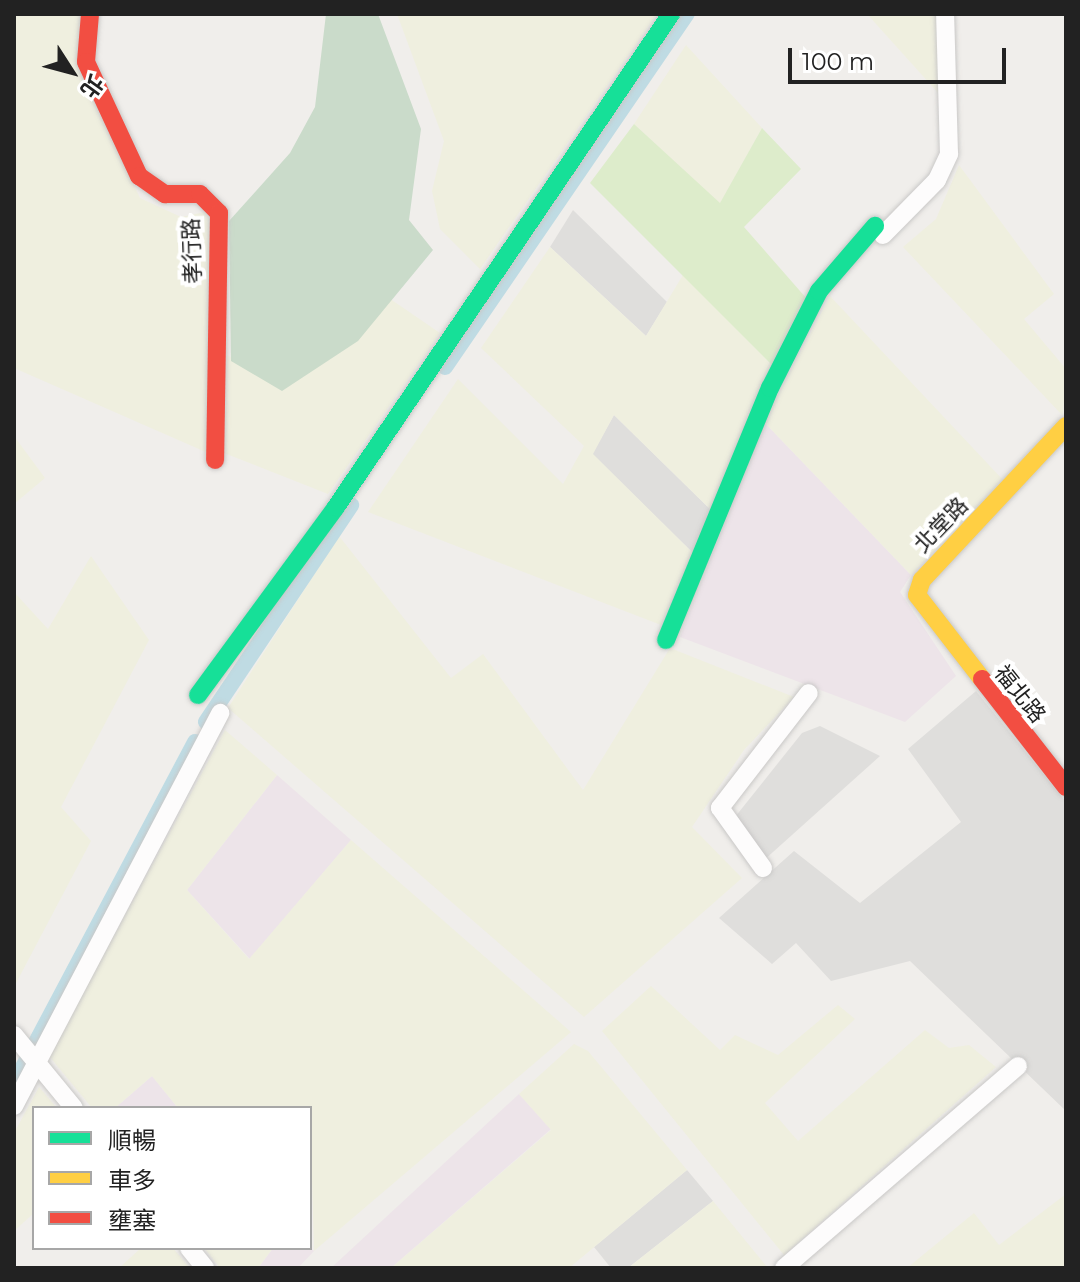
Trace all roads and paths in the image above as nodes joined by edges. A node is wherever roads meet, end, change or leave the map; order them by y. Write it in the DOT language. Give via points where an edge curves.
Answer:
graph roads {
  1 [pos="90,14"];
  2 [pos="671,14"];
  3 [pos="945,14"];
  4 [pos="1066,426"];
  5 [pos="215,460"];
  6 [pos="666,640"];
  7 [pos="968,668"];
  8 [pos="809,693"];
  9 [pos="198,695"];
  10 [pos="220,713"];
  11 [pos="1066,787"];
  12 [pos="763,868"];
  13 [pos="14,1035"];
  14 [pos="37,1063"];
  15 [pos="1018,1066"];
  16 [pos="14,1106"];
  17 [pos="72,1106"];
  18 [pos="191,1250"];
  19 [pos="205,1268"];
  20 [pos="784,1268"];
  1 -- 5 [label="street, 孝行路" via="86,62 139,176 165,194 200,194 219,213"];
  2 -- 9 [label="street" via="336,507"];
  3 -- 6 [label="street" via="949,154 937,180 819,291 770,388"];
  4 -- 7 [label="street, 北堂路" via="922,580 917,595"];
  7 -- 11 [label="street, 福北路"];
  8 -- 12 [label="street" via="720,808"];
  10 -- 14 [label="street"];
  13 -- 14 [label="street"];
  14 -- 16 [label="street"];
  14 -- 17 [label="street"];
  15 -- 20 [label="street"];
  18 -- 19 [label="street"];
}
